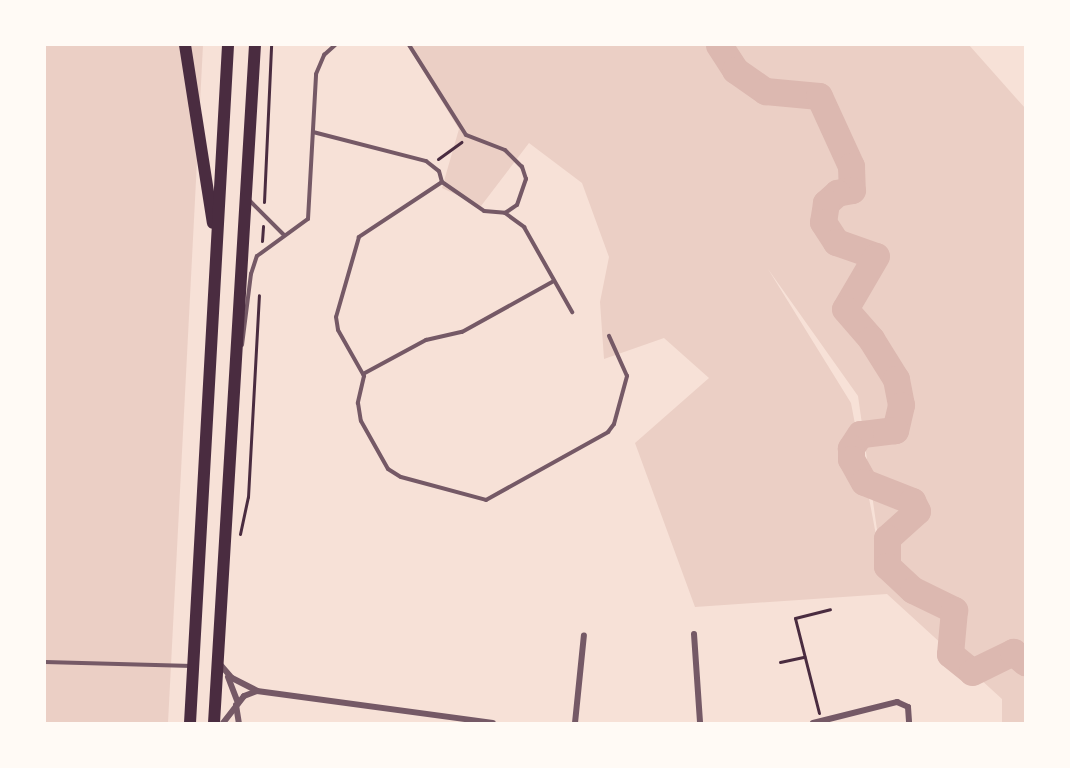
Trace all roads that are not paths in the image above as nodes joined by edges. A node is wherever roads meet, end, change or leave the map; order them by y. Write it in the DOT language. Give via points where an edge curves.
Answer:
graph roads {
  1 [pos="185,45"];
  2 [pos="228,45"];
  3 [pos="255,45"];
  4 [pos="335,45"];
  5 [pos="409,45"];
  6 [pos="312,132"];
  7 [pos="442,182"];
  8 [pos="245,195"];
  9 [pos="504,213"];
  10 [pos="283,234"];
  11 [pos="216,242"];
  12 [pos="554,281"];
  13 [pos="572,312"];
  14 [pos="609,336"];
  15 [pos="363,374"];
  16 [pos="236,378"];
  17 [pos="584,634"];
  18 [pos="694,634"];
  19 [pos="218,661"];
  20 [pos="45,662"];
  21 [pos="193,666"];
  22 [pos="227,673"];
  23 [pos="257,691"];
  24 [pos="237,704"];
  25 [pos="460,720"];
  26 [pos="190,723"];
  27 [pos="214,723"];
  28 [pos="223,723"];
  29 [pos="239,723"];
  30 [pos="493,723"];
  31 [pos="575,723"];
  32 [pos="700,723"];
  33 [pos="813,723"];
  34 [pos="909,723"];
  1 -- 11 [label="highway"];
  2 -- 11 [label="highway"];
  3 -- 8 [label="highway"];
  4 -- 6 [label="lane" via="324,56 316,74"];
  5 -- 9 [label="lane" via="466,135 504,150 522,167 525,190 517,205"];
  6 -- 7 [label="lane" via="335,135 432,164"];
  6 -- 10 [label="lane" via="310,211 302,228"];
  7 -- 9 [label="lane" via="477,207"];
  7 -- 15 [label="lane" via="370,226 356,243 336,323"];
  8 -- 10 [label="lane" via="263,218"];
  8 -- 16 [label="highway"];
  9 -- 12 [label="lane" via="524,227"];
  10 -- 16 [label="lane" via="261,253 251,274"];
  11 -- 21 [label="highway"];
  12 -- 13 [label="lane"];
  12 -- 15 [label="lane" via="462,332 426,340"];
  14 -- 15 [label="lane" via="627,376 612,429 486,500 401,477 388,469 358,412"];
  16 -- 19 [label="highway"];
  17 -- 31 [label="street"];
  18 -- 32 [label="street"];
  19 -- 22 [label="street"];
  19 -- 27 [label="highway"];
  20 -- 21 [label="lane"];
  21 -- 26 [label="highway"];
  22 -- 23 [label="street"];
  22 -- 24 [label="street"];
  23 -- 24 [label="street"];
  23 -- 25 [label="street"];
  24 -- 28 [label="street"];
  24 -- 29 [label="street"];
  25 -- 30 [label="street"];
  33 -- 34 [label="street" via="897,702 908,707"];
}
